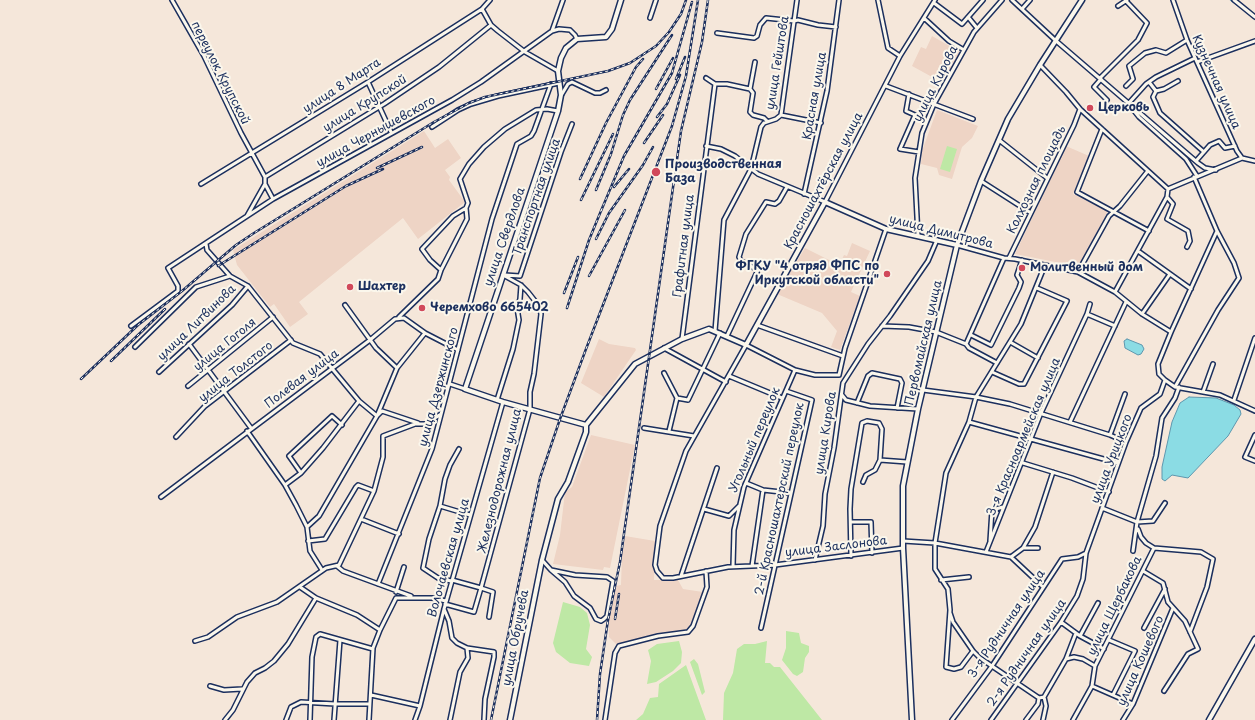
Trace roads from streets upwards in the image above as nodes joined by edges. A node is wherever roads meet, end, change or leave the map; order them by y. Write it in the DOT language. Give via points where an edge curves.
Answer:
graph roads {
  1 [pos="172,0"];
  2 [pos="490,0"];
  3 [pos="563,0"];
  4 [pos="622,0"];
  5 [pos="656,0"];
  6 [pos="797,0"];
  7 [pos="839,0"];
  8 [pos="878,0"];
  9 [pos="983,0"];
  10 [pos="1002,0"];
  11 [pos="1012,0"];
  12 [pos="1030,0"];
  13 [pos="1081,0"];
  14 [pos="1127,0"];
  15 [pos="1173,0"];
  16 [pos="1234,0"];
  17 [pos="934,1"];
  18 [pos="1118,6"];
  19 [pos="482,9"];
  20 [pos="1022,9"];
  21 [pos="968,17"];
  22 [pos="1255,17"];
  23 [pos="650,18"];
  24 [pos="924,18"];
  25 [pos="794,21"];
  26 [pos="491,25"];
  27 [pos="836,27"];
  28 [pos="977,28"];
  29 [pos="552,31"];
  30 [pos="717,33"];
  31 [pos="576,40"];
  32 [pos="1055,40"];
  33 [pos="1187,40"];
  34 [pos="1255,41"];
  35 [pos="964,50"];
  36 [pos="525,52"];
  37 [pos="900,56"];
  38 [pos="1195,58"];
  39 [pos="755,62"];
  40 [pos="1197,62"];
  41 [pos="1040,65"];
  42 [pos="558,71"];
  43 [pos="706,78"];
  44 [pos="1100,79"];
  45 [pos="1178,81"];
  46 [pos="368,82"];
  47 [pos="1149,82"];
  48 [pos="559,83"];
  49 [pos="551,84"];
  50 [pos="715,84"];
  51 [pos="886,86"];
  52 [pos="1126,86"];
  53 [pos="750,89"];
  54 [pos="606,90"];
  55 [pos="1156,91"];
  56 [pos="909,94"];
  57 [pos="561,95"];
  58 [pos="1107,100"];
  59 [pos="934,104"];
  60 [pos="1128,104"];
  61 [pos="380,106"];
  62 [pos="542,109"];
  63 [pos="1080,109"];
  64 [pos="558,112"];
  65 [pos="781,115"];
  66 [pos="973,119"];
  67 [pos="767,121"];
  68 [pos="821,123"];
  69 [pos="572,124"];
  70 [pos="432,126"];
  71 [pos="1102,129"];
  72 [pos="392,132"];
  73 [pos="999,140"];
  74 [pos="706,146"];
  75 [pos="1235,146"];
  76 [pos="919,152"];
  77 [pos="1204,152"];
  78 [pos="253,153"];
  79 [pos="1242,158"];
  80 [pos="1255,161"];
  81 [pos="1196,162"];
  82 [pos="751,169"];
  83 [pos="1216,170"];
  84 [pos="1147,172"];
  85 [pos="1196,176"];
  86 [pos="265,177"];
  87 [pos="1048,178"];
  88 [pos="981,181"];
  89 [pos="201,184"];
  90 [pos="265,184"];
  91 [pos="787,186"];
  92 [pos="1168,189"];
  93 [pos="804,194"];
  94 [pos="1167,197"];
  95 [pos="273,199"];
  96 [pos="826,202"];
  97 [pos="466,208"];
  98 [pos="1114,211"];
  99 [pos="1031,213"];
  100 [pos="246,217"];
  101 [pos="886,229"];
  102 [pos="1149,231"];
  103 [pos="1217,232"];
  104 [pos="918,236"];
  105 [pos="937,240"];
  106 [pos="206,244"];
  107 [pos="957,245"];
  108 [pos="1187,247"];
  109 [pos="1138,251"];
  110 [pos="1004,258"];
  111 [pos="1009,258"];
  112 [pos="1022,260"];
  113 [pos="1045,265"];
  114 [pos="441,270"];
  115 [pos="1078,272"];
  116 [pos="1170,274"];
  117 [pos="503,275"];
  118 [pos="230,276"];
  119 [pos="521,285"];
  120 [pos="248,286"];
  121 [pos="1037,288"];
  122 [pos="1191,289"];
  123 [pos="1115,292"];
  124 [pos="1126,302"];
  125 [pos="1090,304"];
  126 [pos="345,305"];
  127 [pos="1087,314"];
  128 [pos="1142,314"];
  129 [pos="273,317"];
  130 [pos="399,317"];
  131 [pos="757,325"];
  132 [pos="131,326"];
  133 [pos="882,326"];
  134 [pos="1115,326"];
  135 [pos="715,331"];
  136 [pos="936,332"];
  137 [pos="1171,332"];
  138 [pos="425,333"];
  139 [pos="720,333"];
  140 [pos="727,336"];
  141 [pos="971,336"];
  142 [pos="1255,338"];
  143 [pos="682,339"];
  144 [pos="291,340"];
  145 [pos="370,340"];
  146 [pos="1010,342"];
  147 [pos="189,344"];
  148 [pos="966,344"];
  149 [pos="746,345"];
  150 [pos="135,347"];
  151 [pos="664,348"];
  152 [pos="458,350"];
  153 [pos="843,356"];
  154 [pos="1038,358"];
  155 [pos="997,363"];
  156 [pos="1213,364"];
  157 [pos="331,368"];
  158 [pos="397,368"];
  159 [pos="208,370"];
  160 [pos="703,370"];
  161 [pos="795,370"];
  162 [pos="159,372"];
  163 [pos="992,372"];
  164 [pos="664,373"];
  165 [pos="839,375"];
  166 [pos="729,376"];
  167 [pos="1165,380"];
  168 [pos="726,382"];
  169 [pos="843,383"];
  170 [pos="450,384"];
  171 [pos="188,386"];
  172 [pos="1175,387"];
  173 [pos="1179,387"];
  174 [pos="465,389"];
  175 [pos="923,390"];
  176 [pos="224,391"];
  177 [pos="786,391"];
  178 [pos="1203,392"];
  179 [pos="842,394"];
  180 [pos="1125,394"];
  181 [pos="976,396"];
  182 [pos="677,398"];
  183 [pos="782,398"];
  184 [pos="498,400"];
  185 [pos="1234,400"];
  186 [pos="358,401"];
  187 [pos="502,402"];
  188 [pos="857,403"];
  189 [pos="897,408"];
  190 [pos="530,409"];
  191 [pos="918,409"];
  192 [pos="1255,411"];
  193 [pos="442,413"];
  194 [pos="1041,413"];
  195 [pos="377,416"];
  196 [pos="969,422"];
  197 [pos="1070,422"];
  198 [pos="421,424"];
  199 [pos="342,425"];
  200 [pos="586,425"];
  201 [pos="251,428"];
  202 [pos="644,428"];
  203 [pos="247,431"];
  204 [pos="669,431"];
  205 [pos="1110,434"];
  206 [pos="1255,434"];
  207 [pos="694,436"];
  208 [pos="176,437"];
  209 [pos="1030,440"];
  210 [pos="1126,442"];
  211 [pos="459,449"];
  212 [pos="880,460"];
  213 [pos="1255,461"];
  214 [pos="907,462"];
  215 [pos="1023,463"];
  216 [pos="1118,463"];
  217 [pos="717,468"];
  218 [pos="1053,472"];
  219 [pos="301,473"];
  220 [pos="863,482"];
  221 [pos="746,483"];
  222 [pos="285,485"];
  223 [pos="763,490"];
  224 [pos="374,491"];
  225 [pos="1109,492"];
  226 [pos="790,493"];
  227 [pos="161,497"];
  228 [pos="1165,503"];
  229 [pos="440,506"];
  230 [pos="739,506"];
  231 [pos="1004,507"];
  232 [pos="1102,508"];
  233 [pos="704,509"];
  234 [pos="470,515"];
  235 [pos="361,519"];
  236 [pos="851,522"];
  237 [pos="1137,522"];
  238 [pos="307,527"];
  239 [pos="1138,528"];
  240 [pos="399,534"];
  241 [pos="903,541"];
  242 [pos="308,542"];
  243 [pos="991,542"];
  244 [pos="935,543"];
  245 [pos="903,548"];
  246 [pos="1023,548"];
  247 [pos="1038,548"];
  248 [pos="1154,548"];
  249 [pos="1133,551"];
  250 [pos="986,552"];
  251 [pos="872,553"];
  252 [pos="1086,553"];
  253 [pos="851,556"];
  254 [pos="1012,557"];
  255 [pos="542,560"];
  256 [pos="815,560"];
  257 [pos="775,565"];
  258 [pos="337,566"];
  259 [pos="732,566"];
  260 [pos="752,566"];
  261 [pos="404,567"];
  262 [pos="322,570"];
  263 [pos="551,570"];
  264 [pos="706,571"];
  265 [pos="1143,571"];
  266 [pos="657,572"];
  267 [pos="681,576"];
  268 [pos="969,577"];
  269 [pos="941,580"];
  270 [pos="451,581"];
  271 [pos="378,584"];
  272 [pos="300,587"];
  273 [pos="1043,587"];
  274 [pos="481,588"];
  275 [pos="1165,589"];
  276 [pos="396,592"];
  277 [pos="1077,596"];
  278 [pos="316,598"];
  279 [pos="418,598"];
  280 [pos="1098,603"];
  281 [pos="445,605"];
  282 [pos="1173,608"];
  283 [pos="950,610"];
  284 [pos="490,617"];
  285 [pos="1061,622"];
  286 [pos="761,628"];
  287 [pos="1144,628"];
  288 [pos="380,630"];
  289 [pos="1190,632"];
  290 [pos="1076,633"];
  291 [pos="1080,636"];
  292 [pos="1255,638"];
  293 [pos="340,640"];
  294 [pos="1108,640"];
  295 [pos="195,641"];
  296 [pos="467,648"];
  297 [pos="373,649"];
  298 [pos="1104,649"];
  299 [pos="972,651"];
  300 [pos="1066,659"];
  301 [pos="992,666"];
  302 [pos="1095,666"];
  303 [pos="1016,684"];
  304 [pos="210,686"];
  305 [pos="1092,686"];
  306 [pos="242,689"];
  307 [pos="1164,691"];
  308 [pos="370,695"];
  309 [pos="1113,695"];
  310 [pos="1044,697"];
  311 [pos="1039,698"];
  312 [pos="310,703"];
  313 [pos="335,704"];
  314 [pos="369,704"];
  315 [pos="1133,704"];
  316 [pos="420,706"];
  317 [pos="225,720"];
  318 [pos="286,720"];
  319 [pos="310,720"];
  320 [pos="334,720"];
  321 [pos="368,720"];
  322 [pos="415,720"];
  323 [pos="450,720"];
  324 [pos="484,720"];
  325 [pos="510,720"];
  326 [pos="605,720"];
  327 [pos="912,720"];
  328 [pos="952,720"];
  329 [pos="991,720"];
  330 [pos="1026,720"];
  331 [pos="1043,720"];
  332 [pos="1073,720"];
  333 [pos="1123,720"];
  334 [pos="1209,720"];
  1 -- 78 [label="street, переулок Крупской" via="204,56"];
  2 -- 19 [label="street, улица 8 Марта"];
  3 -- 29 [label="street"];
  4 -- 31 [label="street" via="606,37"];
  5 -- 23 [label="street"];
  6 -- 25 [label="street, улица Гейштова"];
  7 -- 27 [label="street, Красная улица"];
  8 -- 37 [label="street" via="888,48"];
  9 -- 21 [label="street"];
  10 -- 28 [label="street, улица Кирова"];
  11 -- 20 [label="street"];
  12 -- 20 [label="street"];
  13 -- 32 [label="street, Первомайская улица"];
  14 -- 18 [label="street"];
  14 -- 44 [label="street" via="1147,23 1138,40"];
  15 -- 33 [label="street, Кузнечная улица"];
  16 -- 22 [label="street"];
  17 -- 21 [label="street" via="962,24"];
  17 -- 24 [label="street, Красношахтёрская улица"];
  19 -- 26 [label="street"];
  19 -- 46 [label="street, улица 8 Марта"];
  20 -- 32 [label="street"];
  21 -- 28 [label="street"];
  24 -- 35 [label="street"];
  24 -- 37 [label="street, Красношахтёрская улица"];
  25 -- 27 [label="street"];
  25 -- 30 [label="street" via="766,18 754,38"];
  25 -- 65 [label="street, улица Гейштова"];
  26 -- 36 [label="street"];
  26 -- 61 [label="street, улица Крупской" via="439,67"];
  27 -- 68 [label="street, Красная улица"];
  28 -- 35 [label="street, улица Кирова"];
  29 -- 31 [label="street" via="570,30"];
  29 -- 36 [label="street, улица Чернышевского"];
  31 -- 42 [label="street" via="563,53"];
  32 -- 41 [label="street, Первомайская улица"];
  32 -- 44 [label="street"];
  33 -- 38 [label="street, Кузнечная улица"];
  33 -- 52 [label="street" via="1166,53 1156,50 1145,53 1129,66 1133,79"];
  34 -- 40 [label="street"];
  35 -- 59 [label="street, улица Кирова"];
  36 -- 42 [label="street"];
  36 -- 72 [label="street, улица Чернышевского" via="458,96"];
  37 -- 51 [label="street, Красношахтёрская улица"];
  38 -- 40 [label="street, Кузнечная улица"];
  38 -- 47 [label="street"];
  39 -- 53 [label="street"];
  40 -- 75 [label="street, Кузнечная улица"];
  41 -- 63 [label="street"];
  41 -- 73 [label="street, Первомайская улица" via="1008,119"];
  42 -- 48 [label="street, улица Свердлова"];
  43 -- 50 [label="street"];
  44 -- 58 [label="street" via="1094,87"];
  44 -- 60 [label="street"];
  45 -- 55 [label="street"];
  46 -- 61 [label="street"];
  46 -- 78 [label="street, улица 8 Марта"];
  47 -- 55 [label="street"];
  47 -- 60 [label="street"];
  48 -- 49 [label="street"];
  48 -- 57 [label="street, улица Свердлова"];
  49 -- 62 [label="street, улица Дзержинского"];
  49 -- 70 [label="street" via="471,104"];
  50 -- 53 [label="street"];
  50 -- 74 [label="street, Графитная улица"];
  51 -- 56 [label="street"];
  51 -- 96 [label="street, Красношахтёрская улица"];
  53 -- 67 [label="street" via="754,93 750,114"];
  54 -- 57 [label="street" via="600,94 595,93 572,82"];
  55 -- 77 [label="street" via="1153,97 1160,113"];
  56 -- 59 [label="street"];
  56 -- 76 [label="street" via="906,111 915,116 900,149"];
  57 -- 64 [label="street, улица Свердлова"];
  59 -- 66 [label="street"];
  59 -- 76 [label="street, улица Кирова" via="922,133"];
  60 -- 81 [label="street"];
  60 -- 85 [label="street" via="1186,159"];
  61 -- 72 [label="street"];
  61 -- 86 [label="street, улица Крупской"];
  62 -- 64 [label="street"];
  62 -- 97 [label="street" via="505,128 469,164 460,179 468,203"];
  62 -- 152 [label="street, улица Дзержинского" via="531,136 518,144 492,219"];
  63 -- 71 [label="street"];
  63 -- 87 [label="street, Колхозная площадь"];
  64 -- 117 [label="street, улица Свердлова"];
  65 -- 67 [label="street, улица Гейштова"];
  65 -- 68 [label="street"];
  67 -- 82 [label="street" via="761,127"];
  68 -- 93 [label="street, Красная улица"];
  69 -- 117 [label="street, Транспортная улица" via="520,276"];
  71 -- 84 [label="street"];
  71 -- 98 [label="street" via="1077,192"];
  72 -- 95 [label="street, улица Чернышевского"];
  73 -- 87 [label="street"];
  73 -- 88 [label="street, Первомайская улица"];
  74 -- 82 [label="street, улица Димитрова" via="721,149 735,156"];
  74 -- 143 [label="street, Графитная улица"];
  75 -- 77 [label="street" via="1225,148 1219,141 1210,145"];
  75 -- 79 [label="street, Кузнечная улица"];
  76 -- 104 [label="street, улица Кирова" via="915,178"];
  77 -- 81 [label="street"];
  78 -- 86 [label="street"];
  78 -- 89 [label="street, улица 8 Марта"];
  79 -- 80 [label="street"];
  79 -- 83 [label="street"];
  81 -- 83 [label="street"];
  82 -- 91 [label="street, улица Димитрова"];
  82 -- 135 [label="street" via="724,220"];
  83 -- 85 [label="street"];
  84 -- 92 [label="street"];
  84 -- 98 [label="street"];
  85 -- 92 [label="street"];
  85 -- 103 [label="street"];
  86 -- 90 [label="street"];
  87 -- 99 [label="street, Колхозная площадь"];
  88 -- 99 [label="street"];
  88 -- 107 [label="street, Первомайская улица"];
  90 -- 95 [label="street"];
  90 -- 100 [label="street"];
  91 -- 93 [label="street, улица Димитрова"];
  91 -- 140 [label="street" via="779,201 775,204 766,202 746,234 739,257 741,261 758,270"];
  92 -- 94 [label="street"];
  93 -- 96 [label="street, улица Димитрова"];
  94 -- 102 [label="street"];
  94 -- 108 [label="street" via="1173,204 1167,220 1188,231 1190,241"];
  95 -- 100 [label="street, улица Чернышевского"];
  96 -- 101 [label="street, улица Димитрова"];
  96 -- 131 [label="street, Красношахтёрская улица"];
  97 -- 114 [label="street, Полевая улица" via="467,219"];
  97 -- 114 [label="street" via="453,216 422,249"];
  98 -- 102 [label="street"];
  98 -- 115 [label="street"];
  99 -- 111 [label="street, Колхозная площадь"];
  100 -- 106 [label="street, улица Чернышевского"];
  101 -- 104 [label="street, улица Димитрова"];
  101 -- 153 [label="street"];
  102 -- 109 [label="street"];
  103 -- 122 [label="street"];
  103 -- 172 [label="street" via="1239,278"];
  104 -- 105 [label="street, улица Димитрова"];
  105 -- 107 [label="street, улица Димитрова"];
  105 -- 133 [label="street, улица Кирова" via="928,261"];
  106 -- 118 [label="street" via="206,250"];
  106 -- 132 [label="street, улица Чернышевского" via="168,268 178,291"];
  107 -- 110 [label="street, улица Димитрова"];
  107 -- 136 [label="street, Первомайская улица"];
  109 -- 116 [label="street"];
  109 -- 123 [label="street"];
  110 -- 111 [label="street, улица Димитрова"];
  110 -- 141 [label="street"];
  111 -- 112 [label="street, улица Димитрова"];
  112 -- 113 [label="street, улица Димитрова"];
  112 -- 141 [label="street" via="1017,275 1021,282 1019,288 991,345"];
  113 -- 115 [label="street, улица Димитрова"];
  113 -- 121 [label="street"];
  114 -- 130 [label="street, Полевая улица" via="438,279"];
  115 -- 123 [label="street, улица Димитрова"];
  116 -- 122 [label="street"];
  116 -- 128 [label="street"];
  117 -- 119 [label="street, Железнодорожная улица"];
  117 -- 174 [label="street, улица Свердлова"];
  118 -- 120 [label="street"];
  118 -- 150 [label="street" via="196,287"];
  119 -- 184 [label="street" via="517,308 519,320"];
  119 -- 190 [label="street, Железнодорожная улица" via="539,306 541,314"];
  120 -- 129 [label="street"];
  120 -- 147 [label="street, улица Литвинова" via="232,305"];
  121 -- 146 [label="street"];
  121 -- 154 [label="street" via="1067,301"];
  122 -- 137 [label="street"];
  123 -- 124 [label="street, улица Димитрова"];
  124 -- 128 [label="street, улица Димитрова"];
  124 -- 134 [label="street"];
  125 -- 127 [label="street, 3-я Красноармейская улица"];
  126 -- 145 [label="street"];
  127 -- 134 [label="street"];
  127 -- 194 [label="street, 3-я Красноармейская улица"];
  128 -- 137 [label="street, улица Димитрова"];
  129 -- 144 [label="street"];
  129 -- 159 [label="street, улица Гоголя"];
  130 -- 138 [label="street"];
  130 -- 145 [label="street, Полевая улица"];
  131 -- 149 [label="street, Красношахтёрская улица"];
  131 -- 153 [label="street"];
  133 -- 136 [label="street"];
  133 -- 169 [label="street, улица Кирова"];
  134 -- 197 [label="street"];
  135 -- 139 [label="street"];
  135 -- 143 [label="street" via="709,329"];
  136 -- 148 [label="street"];
  136 -- 175 [label="street, Первомайская улица"];
  137 -- 167 [label="street" via="1158,364 1159,374"];
  138 -- 152 [label="street"];
  138 -- 158 [label="street"];
  139 -- 140 [label="street"];
  139 -- 160 [label="street"];
  140 -- 149 [label="street"];
  141 -- 148 [label="street"];
  142 -- 185 [label="street"];
  143 -- 151 [label="street"];
  144 -- 157 [label="street" via="320,354"];
  144 -- 176 [label="street, улица Толстого"];
  145 -- 157 [label="street, Полевая улица"];
  145 -- 158 [label="street"];
  146 -- 154 [label="street"];
  146 -- 155 [label="street"];
  147 -- 159 [label="street"];
  147 -- 162 [label="street, улица Литвинова"];
  148 -- 155 [label="street"];
  149 -- 161 [label="street"];
  149 -- 166 [label="street, Красношахтёрская улица"];
  151 -- 160 [label="street"];
  151 -- 200 [label="street" via="635,364"];
  152 -- 170 [label="street, улица Дзержинского"];
  153 -- 165 [label="street"];
  154 -- 163 [label="street" via="1024,384"];
  155 -- 163 [label="street"];
  156 -- 178 [label="street"];
  157 -- 186 [label="street"];
  157 -- 201 [label="street, Полевая улица"];
  158 -- 195 [label="street"];
  159 -- 171 [label="street, улица Гоголя"];
  159 -- 176 [label="street"];
  160 -- 168 [label="street"];
  160 -- 182 [label="street" via="688,400"];
  161 -- 165 [label="street" via="815,375"];
  161 -- 177 [label="street, Угольный переулок"];
  163 -- 181 [label="street"];
  164 -- 182 [label="street"];
  165 -- 169 [label="street"];
  166 -- 168 [label="street, Красношахтёрская улица"];
  166 -- 183 [label="street"];
  167 -- 172 [label="street"];
  167 -- 210 [label="street, улица Урицкого" via="1158,397 1141,408"];
  168 -- 207 [label="street, Красношахтёрская улица"];
  169 -- 179 [label="street, улица Кирова"];
  170 -- 174 [label="street"];
  170 -- 193 [label="street, улица Дзержинского"];
  172 -- 173 [label="street"];
  173 -- 178 [label="street"];
  173 -- 237 [label="street, улица Щербакова" via="1162,418 1156,456"];
  174 -- 184 [label="street"];
  175 -- 181 [label="street"];
  175 -- 191 [label="street, Первомайская улица"];
  176 -- 201 [label="street"];
  176 -- 208 [label="street, улица Толстого" via="204,406"];
  177 -- 183 [label="street, Угольный переулок"];
  177 -- 226 [label="street, 2-й Красношахтерский переулок" via="812,400"];
  178 -- 185 [label="street"];
  179 -- 188 [label="street" via="846,400"];
  179 -- 256 [label="street, улица Кирова" via="825,494 823,526"];
  180 -- 205 [label="street"];
  181 -- 194 [label="street"];
  181 -- 196 [label="street"];
  182 -- 204 [label="street"];
  183 -- 221 [label="street, Угольный переулок"];
  184 -- 187 [label="street"];
  185 -- 192 [label="street"];
  186 -- 195 [label="street"];
  186 -- 199 [label="street"];
  187 -- 190 [label="street"];
  187 -- 234 [label="street, Волочаевская улица"];
  188 -- 189 [label="street"];
  188 -- 189 [label="street" via="868,376 872,373 900,380 902,383"];
  189 -- 191 [label="street"];
  190 -- 200 [label="street"];
  190 -- 274 [label="street, Железнодорожная улица"];
  191 -- 214 [label="street, Первомайская улица"];
  193 -- 198 [label="street" via="426,424"];
  193 -- 240 [label="street, улица Дзержинского" via="432,449"];
  194 -- 197 [label="street"];
  194 -- 209 [label="street, 3-я Красноармейская улица"];
  195 -- 198 [label="street" via="382,411"];
  195 -- 238 [label="street" via="320,516"];
  196 -- 209 [label="street"];
  196 -- 244 [label="street" via="946,473"];
  197 -- 205 [label="street"];
  198 -- 224 [label="street" via="383,436 383,457"];
  199 -- 219 [label="street"];
  199 -- 219 [label="street" via="332,416 289,456"];
  200 -- 255 [label="street, улица Обручева" via="586,432 568,482 558,500"];
  201 -- 203 [label="street, Полевая улица"];
  202 -- 204 [label="street"];
  203 -- 222 [label="street"];
  203 -- 227 [label="street, Полевая улица"];
  204 -- 207 [label="street"];
  205 -- 210 [label="street"];
  206 -- 213 [label="street" via="1245,457"];
  207 -- 266 [label="street, Красношахтёрская улица" via="682,462 660,526"];
  209 -- 215 [label="street, 3-я Красноармейская улица"];
  209 -- 216 [label="street"];
  210 -- 216 [label="street, улица Урицкого"];
  211 -- 229 [label="street" via="445,479"];
  212 -- 214 [label="street"];
  212 -- 220 [label="street" via="875,470 866,475"];
  212 -- 236 [label="street" via="882,425 864,421 851,489"];
  214 -- 241 [label="street, Первомайская улица" via="902,503"];
  215 -- 218 [label="street"];
  215 -- 231 [label="street, 3-я Красноармейская улица"];
  216 -- 225 [label="street, улица Урицкого"];
  217 -- 233 [label="street, Угольный переулок"];
  218 -- 225 [label="street"];
  218 -- 246 [label="street" via="1035,527"];
  219 -- 222 [label="street"];
  221 -- 223 [label="street"];
  221 -- 230 [label="street, Угольный переулок"];
  222 -- 238 [label="street"];
  223 -- 226 [label="street"];
  223 -- 260 [label="street"];
  224 -- 235 [label="street"];
  224 -- 242 [label="street" via="358,485 325,539"];
  225 -- 232 [label="street, улица Урицкого"];
  226 -- 257 [label="street, 2-й Красношахтерский переулок"];
  228 -- 237 [label="street" via="1152,521"];
  229 -- 234 [label="street"];
  229 -- 270 [label="street" via="423,568 438,578"];
  230 -- 233 [label="street" via="729,516"];
  230 -- 259 [label="street, Угольный переулок" via="734,530"];
  231 -- 243 [label="street, 3-я Красноармейская улица"];
  231 -- 243 [label="street" via="992,510"];
  232 -- 237 [label="street"];
  232 -- 252 [label="street, улица Урицкого"];
  233 -- 267 [label="street, Угольный переулок"];
  234 -- 270 [label="street, Волочаевская улица"];
  235 -- 240 [label="street"];
  235 -- 258 [label="street"];
  236 -- 251 [label="street" via="871,522"];
  236 -- 253 [label="street"];
  237 -- 239 [label="street, улица Щербакова"];
  238 -- 242 [label="street"];
  239 -- 248 [label="street" via="1140,537"];
  239 -- 249 [label="street, улица Щербакова"];
  240 -- 271 [label="street, улица Дзержинского"];
  241 -- 244 [label="street"];
  241 -- 245 [label="street, Первомайская улица"];
  242 -- 262 [label="street" via="310,552"];
  243 -- 250 [label="street, 3-я Красноармейская улица"];
  244 -- 250 [label="street"];
  244 -- 269 [label="street" via="936,569"];
  245 -- 251 [label="street, улица Заслонова"];
  245 -- 327 [label="street, Первомайская улица"];
  246 -- 247 [label="street"];
  246 -- 254 [label="street"];
  248 -- 265 [label="street, улица Щербакова"];
  248 -- 289 [label="street, улица Щербакова" via="1201,552 1213,559 1207,587"];
  250 -- 254 [label="street"];
  251 -- 253 [label="street, улица Заслонова"];
  252 -- 273 [label="street, 3-я Рудничная улица" via="1062,559"];
  252 -- 277 [label="street, улица Урицкого" via="1083,579"];
  253 -- 256 [label="street, улица Заслонова"];
  254 -- 273 [label="street"];
  255 -- 263 [label="street"];
  255 -- 325 [label="street, улица Обручева"];
  256 -- 257 [label="street, улица Заслонова"];
  257 -- 260 [label="street, улица Заслонова"];
  257 -- 286 [label="street, 2-й Красношахтерский переулок"];
  258 -- 262 [label="street"];
  258 -- 271 [label="street"];
  259 -- 260 [label="street, улица Заслонова"];
  259 -- 264 [label="street, улица Заслонова"];
  261 -- 276 [label="street"];
  262 -- 272 [label="street"];
  263 -- 263 [label="street" via="607,577 613,581 607,616 601,621 596,619 590,608 574,596 565,582"];
  264 -- 267 [label="street, улица Заслонова"];
  264 -- 326 [label="street" via="708,587 688,632 658,636 619,646 615,652"];
  265 -- 275 [label="street" via="1163,583"];
  265 -- 294 [label="street, улица Щербакова"];
  266 -- 267 [label="street, улица Заслонова" via="663,578"];
  268 -- 269 [label="street"];
  269 -- 283 [label="street" via="948,589"];
  270 -- 274 [label="street"];
  270 -- 281 [label="street, Волочаевская улица"];
  271 -- 276 [label="street"];
  272 -- 278 [label="street"];
  272 -- 295 [label="street" via="278,602 237,617 208,637"];
  273 -- 301 [label="street, 3-я Рудничная улица"];
  274 -- 281 [label="street, Железнодорожная улица" via="474,612"];
  274 -- 284 [label="street" via="493,592"];
  275 -- 282 [label="street" via="1168,602"];
  275 -- 287 [label="street"];
  276 -- 279 [label="street"];
  277 -- 285 [label="street, 2-я Рудничная улица"];
  278 -- 288 [label="street" via="357,615"];
  278 -- 306 [label="street" via="288,644 265,668 255,673"];
  279 -- 281 [label="street" via="432,598"];
  279 -- 288 [label="street" via="396,598"];
  280 -- 291 [label="street"];
  281 -- 296 [label="street" via="452,638"];
  281 -- 316 [label="street, Волочаевская улица"];
  282 -- 289 [label="street" via="1180,612"];
  282 -- 315 [label="street, улица Кошевого"];
  283 -- 299 [label="street" via="953,622"];
  283 -- 299 [label="street, 3-я Рудничная улица" via="946,667 961,667"];
  285 -- 290 [label="street"];
  285 -- 303 [label="street, 2-я Рудничная улица"];
  288 -- 297 [label="street"];
  289 -- 307 [label="street" via="1198,649 1188,654"];
  290 -- 291 [label="street"];
  290 -- 300 [label="street"];
  291 -- 298 [label="street"];
  292 -- 334 [label="street"];
  293 -- 297 [label="street"];
  293 -- 312 [label="street" via="320,634 316,637 312,657"];
  293 -- 313 [label="street"];
  294 -- 298 [label="street, улица Щербакова"];
  294 -- 309 [label="street" via="1135,651"];
  296 -- 323 [label="street" via="468,658 460,672"];
  296 -- 324 [label="street" via="494,652 485,699"];
  297 -- 308 [label="street"];
  298 -- 302 [label="street, улица Щербакова"];
  299 -- 301 [label="street"];
  300 -- 302 [label="street" via="1083,659"];
  300 -- 310 [label="street"];
  301 -- 303 [label="street"];
  301 -- 328 [label="street, 3-я Рудничная улица"];
  302 -- 305 [label="street, улица Щербакова"];
  303 -- 311 [label="street"];
  303 -- 329 [label="street, 2-я Рудничная улица"];
  304 -- 306 [label="street" via="224,690"];
  305 -- 309 [label="street"];
  305 -- 332 [label="street, улица Щербакова"];
  306 -- 317 [label="street" via="239,700"];
  308 -- 314 [label="street"];
  308 -- 316 [label="street"];
  309 -- 315 [label="street"];
  310 -- 311 [label="street"];
  310 -- 331 [label="street" via="1046,706"];
  311 -- 330 [label="street" via="1038,704"];
  312 -- 313 [label="street"];
  312 -- 318 [label="street" via="290,707"];
  312 -- 319 [label="street"];
  313 -- 314 [label="street"];
  313 -- 320 [label="street"];
  314 -- 321 [label="street"];
  315 -- 333 [label="street, улица Кошевого"];
  316 -- 322 [label="street, Волочаевская улица"];
}
